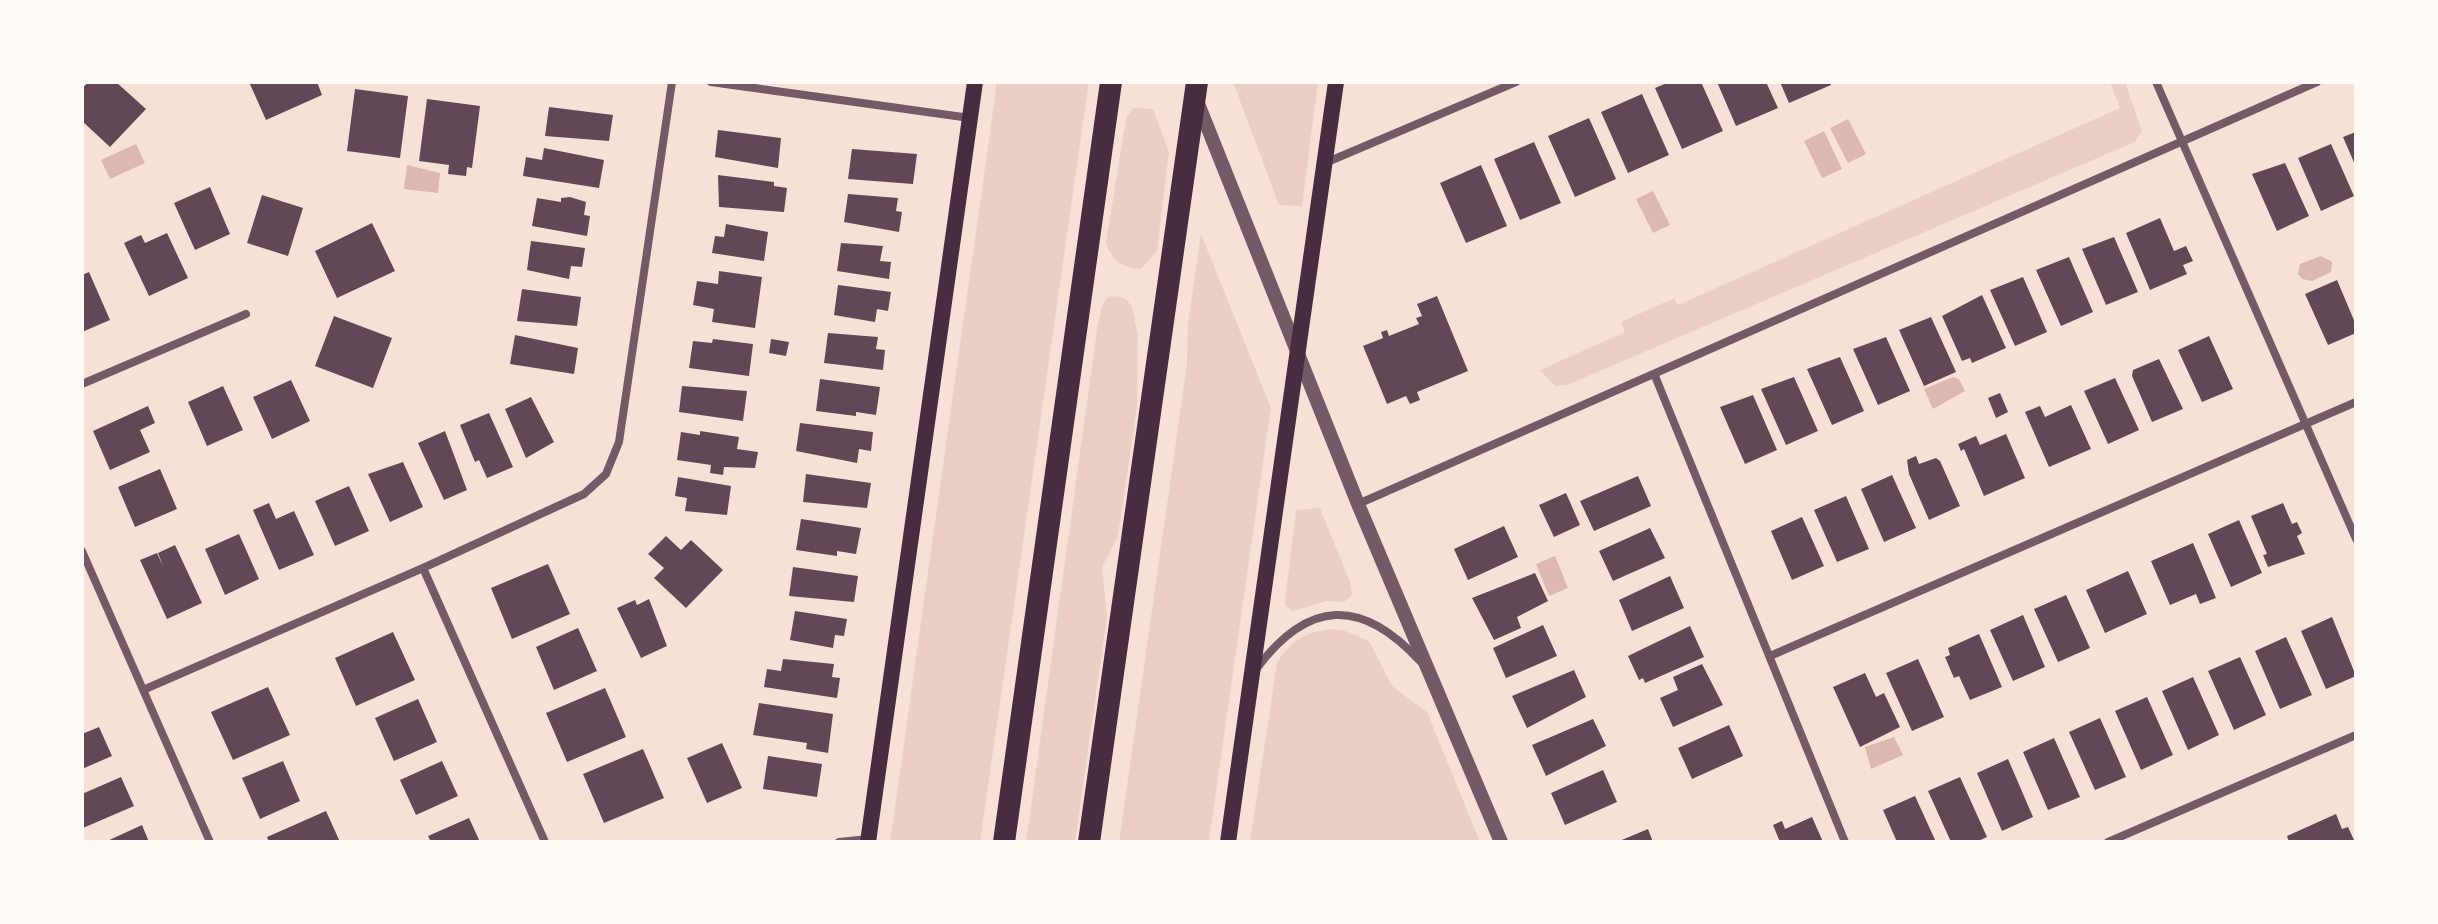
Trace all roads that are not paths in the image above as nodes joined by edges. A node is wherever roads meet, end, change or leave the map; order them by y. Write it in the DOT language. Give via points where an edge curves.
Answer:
graph roads {
  1 [pos="672,82"];
  2 [pos="711,82"];
  3 [pos="975,82"];
  4 [pos="1111,82"];
  5 [pos="1189,82"];
  6 [pos="1197,82"];
  7 [pos="1336,82"];
  8 [pos="1516,82"];
  9 [pos="2156,82"];
  10 [pos="2317,82"];
  11 [pos="970,118"];
  12 [pos="2182,141"];
  13 [pos="1325,163"];
  14 [pos="246,314"];
  15 [pos="1298,352"];
  16 [pos="1655,376"];
  17 [pos="82,384"];
  18 [pos="2356,402"];
  19 [pos="2306,424"];
  20 [pos="1358,504"];
  21 [pos="2356,539"];
  22 [pos="82,551"];
  23 [pos="423,568"];
  24 [pos="1770,656"];
  25 [pos="1252,675"];
  26 [pos="1433,675"];
  27 [pos="143,690"];
  28 [pos="2356,735"];
  29 [pos="868,840"];
  30 [pos="210,842"];
  31 [pos="545,842"];
  32 [pos="839,842"];
  33 [pos="1004,842"];
  34 [pos="1089,842"];
  35 [pos="1228,842"];
  36 [pos="1501,842"];
  37 [pos="1845,842"];
  38 [pos="2108,842"];
  1 -- 23 [label="street" via="614,459 584,494"];
  2 -- 11 [label="street"];
  3 -- 11 [label="main road"];
  4 -- 33 [label="highway"];
  5 -- 15 [label="street"];
  6 -- 34 [label="highway"];
  7 -- 13 [label="main road"];
  8 -- 13 [label="street"];
  9 -- 12 [label="street"];
  10 -- 12 [label="street"];
  11 -- 29 [label="main road"];
  12 -- 16 [label="street"];
  12 -- 19 [label="street"];
  13 -- 15 [label="main road"];
  14 -- 17 [label="street"];
  15 -- 20 [label="street"];
  15 -- 25 [label="main road"];
  16 -- 20 [label="street"];
  16 -- 24 [label="street"];
  18 -- 19 [label="street"];
  19 -- 21 [label="street"];
  19 -- 24 [label="street"];
  20 -- 26 [label="street"];
  22 -- 27 [label="street"];
  23 -- 27 [label="street"];
  23 -- 31 [label="street"];
  24 -- 37 [label="street"];
  25 -- 26 [label="street" via="1297,625 1333,616 1374,624"];
  25 -- 35 [label="main road"];
  26 -- 36 [label="street"];
  27 -- 30 [label="street"];
  28 -- 38 [label="street"];
  29 -- 32 [label="street"];
}
